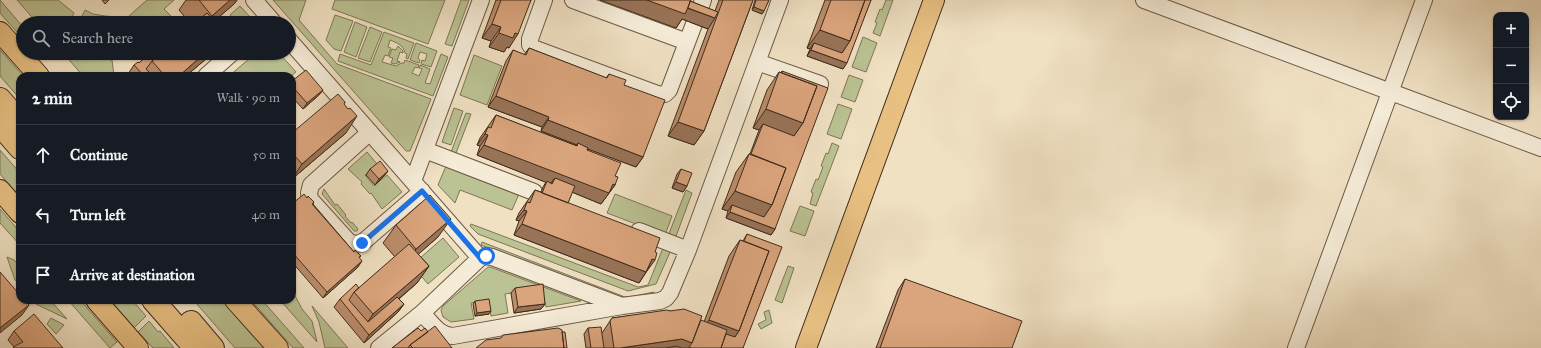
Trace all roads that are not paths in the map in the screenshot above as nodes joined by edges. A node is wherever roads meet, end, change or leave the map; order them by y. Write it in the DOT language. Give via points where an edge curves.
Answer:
graph roads {
  1 [pos="254,0"];
  2 [pos="481,0"];
  3 [pos="544,0"];
  4 [pos="573,0"];
  5 [pos="703,0"];
  6 [pos="780,0"];
  7 [pos="934,0"];
  8 [pos="1144,0"];
  9 [pos="1424,0"];
  10 [pos="266,16"];
  11 [pos="0,32"];
  12 [pos="687,42"];
  13 [pos="296,48"];
  14 [pos="16,50"];
  15 [pos="25,60"];
  16 [pos="224,60"];
  17 [pos="757,62"];
  18 [pos="35,72"];
  19 [pos="211,72"];
  20 [pos="820,84"];
  21 [pos="1390,93"];
  22 [pos="0,98"];
  23 [pos="16,117"];
  24 [pos="0,125"];
  25 [pos="370,132"];
  26 [pos="16,143"];
  27 [pos="1541,148"];
  28 [pos="425,150"];
  29 [pos="418,186"];
  30 [pos="0,190"];
  31 [pos="534,192"];
  32 [pos="16,208"];
  33 [pos="627,227"];
  34 [pos="688,250"];
  35 [pos="480,258"];
  36 [pos="100,304"];
  37 [pos="162,304"];
  38 [pos="239,304"];
  39 [pos="622,306"];
  40 [pos="174,310"];
  41 [pos="422,313"];
  42 [pos="138,348"];
  43 [pos="195,348"];
  44 [pos="213,348"];
  45 [pos="278,348"];
  46 [pos="379,348"];
  47 [pos="806,348"];
  48 [pos="1296,348"];
  1 -- 10 [label="street"];
  2 -- 28 [label="street"];
  3 -- 12 [label="street" via="530,39 533,48 660,95 669,90"];
  4 -- 12 [label="street"];
  5 -- 12 [label="street"];
  6 -- 17 [label="street"];
  7 -- 47 [label="main road"];
  8 -- 21 [label="street"];
  9 -- 21 [label="street"];
  11 -- 14 [label="main road"];
  13 -- 25 [label="street"];
  15 -- 18 [label="main road"];
  16 -- 19 [label="street"];
  17 -- 20 [label="street"];
  17 -- 34 [label="street"];
  21 -- 27 [label="street"];
  21 -- 48 [label="street"];
  22 -- 23 [label="highway"];
  24 -- 26 [label="highway"];
  25 -- 29 [label="street"];
  25 -- 29 [label="street" via="311,185 310,199 349,242 355,244 362,243"];
  28 -- 29 [label="street"];
  28 -- 31 [label="street"];
  29 -- 35 [label="street"];
  30 -- 32 [label="main road"];
  33 -- 34 [label="street"];
  34 -- 39 [label="street" via="666,298"];
  35 -- 39 [label="street" via="492,257"];
  35 -- 41 [label="street"];
  36 -- 42 [label="main road"];
  37 -- 40 [label="highway"];
  38 -- 45 [label="main road"];
  39 -- 41 [label="street" via="453,336 446,336 440,332"];
  40 -- 43 [label="highway"];
  40 -- 44 [label="highway"];
  41 -- 46 [label="street"];
}
